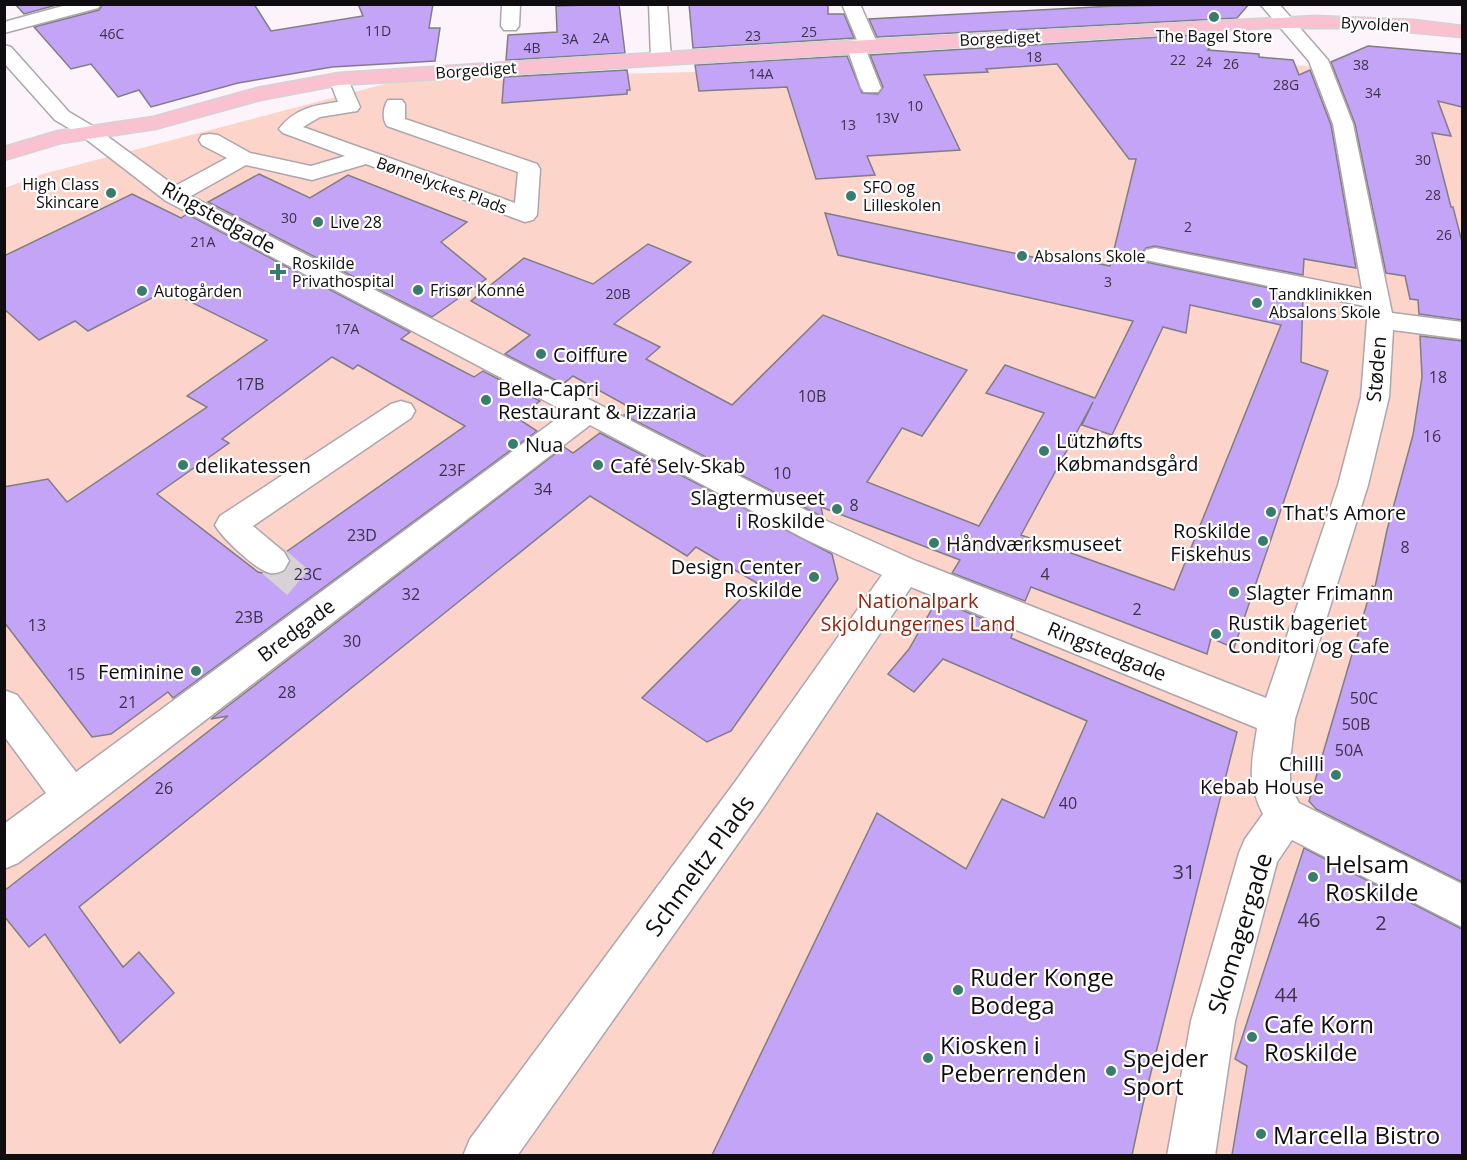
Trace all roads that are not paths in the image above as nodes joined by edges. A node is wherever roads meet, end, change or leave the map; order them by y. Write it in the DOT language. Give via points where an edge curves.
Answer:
graph roads {
  1 [pos="92,4"];
  2 [pos="511,4"];
  3 [pos="658,4"];
  4 [pos="851,4"];
  5 [pos="1269,4"];
  6 [pos="510,26"];
  7 [pos="4,28"];
  8 [pos="1292,29"];
  9 [pos="1462,32"];
  10 [pos="1462,43"];
  11 [pos="862,45"];
  12 [pos="4,51"];
  13 [pos="661,58"];
  14 [pos="339,79"];
  15 [pos="871,88"];
  16 [pos="395,104"];
  17 [pos="89,132"];
  18 [pos="210,140"];
  19 [pos="4,154"];
  20 [pos="367,157"];
  21 [pos="243,158"];
  22 [pos="174,196"];
  23 [pos="1155,255"];
  24 [pos="1378,310"];
  25 [pos="1462,330"];
  26 [pos="401,411"];
  27 [pos="588,411"];
  28 [pos="273,561"];
  29 [pos="904,570"];
  30 [pos="4,706"];
  31 [pos="1277,719"];
  32 [pos="73,798"];
  33 [pos="1285,816"];
  34 [pos="4,849"];
  35 [pos="1462,906"];
  36 [pos="487,1155"];
  37 [pos="1191,1155"];
  1 -- 7 [label="street"];
  2 -- 6 [label="street"];
  3 -- 13 [label="street"];
  4 -- 11 [label="street"];
  5 -- 8 [label="street, Støden"];
  8 -- 9 [label="main road, Byvolden" via="1385,23"];
  8 -- 10 [label="main road, Byvolden"];
  8 -- 11 [label="main road, Borgediget" via="1251,37 1131,31"];
  8 -- 24 [label="street, Støden" via="1318,60 1343,124"];
  11 -- 13 [label="main road, Borgediget"];
  11 -- 15 [label="street"];
  12 -- 17 [label="street, Ringstedgade" via="62,116"];
  13 -- 14 [label="main road, Borgediget"];
  14 -- 17 [label="main road, Borgediget" via="257,94 155,123"];
  14 -- 20 [label="street, Bønnelyckes Plads" via="350,107 310,113 295,121 290,129"];
  16 -- 20 [label="street, Bønnelyckes Plads" via="394,122 529,169 525,215"];
  17 -- 19 [label="main road, Borgediget"];
  17 -- 22 [label="street, Ringstedgade"];
  18 -- 21 [label="street, Bønnelyckes Plads"];
  20 -- 21 [label="street, Bønnelyckes Plads" via="312,173"];
  21 -- 22 [label="street"];
  22 -- 27 [label="street, Ringstedgade"];
  23 -- 24 [label="street"];
  24 -- 25 [label="street"];
  24 -- 31 [label="street, Støden" via="1375,397 1353,485"];
  26 -- 28 [label="street" via="231,525"];
  27 -- 29 [label="street, Ringstedgade" via="818,531"];
  27 -- 32 [label="street, Bredgade" via="318,600"];
  29 -- 31 [label="street, Ringstedgade"];
  29 -- 36 [label="street, Schmeltz Plads" via="749,795"];
  30 -- 32 [label="street"];
  31 -- 33 [label="street" via="1271,790"];
  32 -- 34 [label="street, Bredgade"];
  33 -- 35 [label="street"];
  33 -- 37 [label="street, Skomagergade" via="1259,853 1213,1021"];
}
